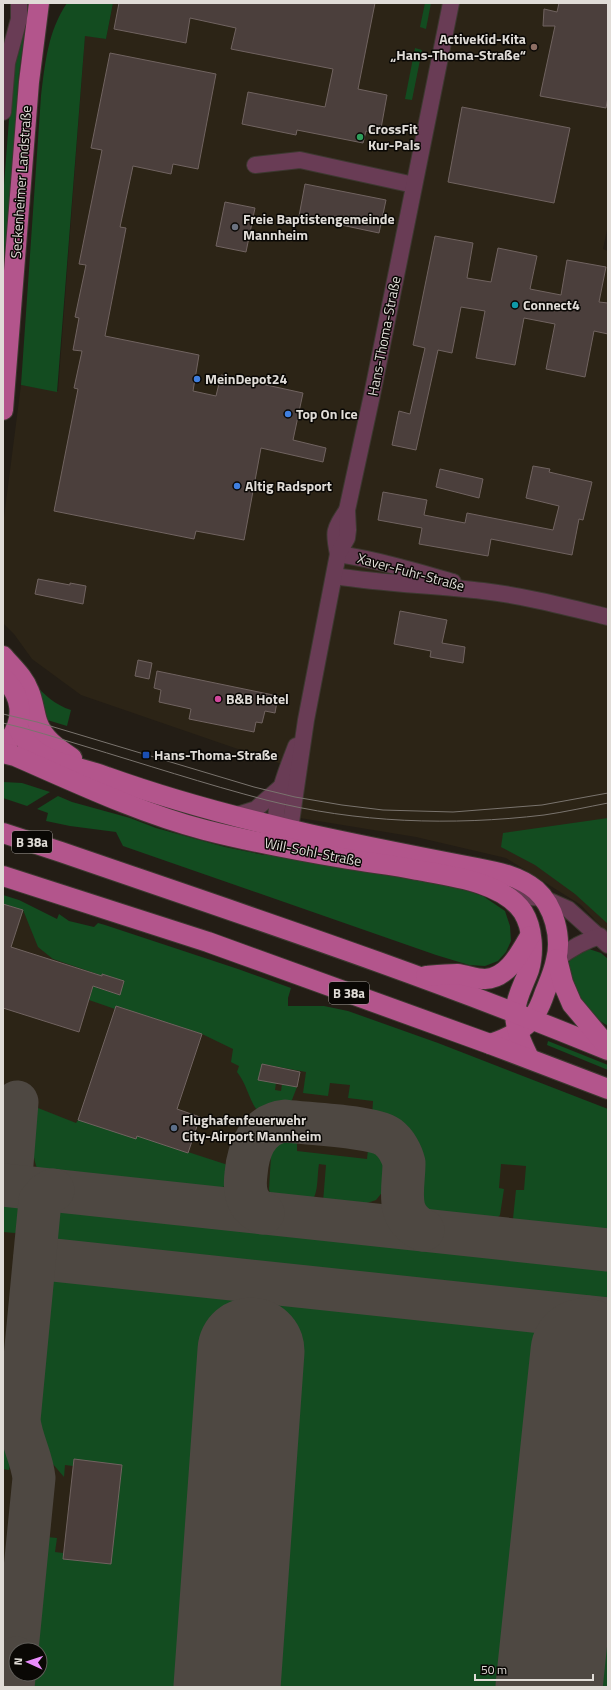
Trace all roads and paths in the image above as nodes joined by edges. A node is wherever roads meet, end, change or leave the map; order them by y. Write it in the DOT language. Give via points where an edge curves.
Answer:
graph roads {
  1 [pos="19,3"];
  2 [pos="50,3"];
  3 [pos="451,3"];
  4 [pos="38,12"];
  5 [pos="3,112"];
  6 [pos="255,165"];
  7 [pos="414,185"];
  8 [pos="3,410"];
  9 [pos="338,554"];
  10 [pos="335,576"];
  11 [pos="484,591"];
  12 [pos="608,617"];
  13 [pos="3,656"];
  14 [pos="3,678"];
  15 [pos="306,720"];
  16 [pos="18,727"];
  17 [pos="3,746"];
  18 [pos="3,753"];
  19 [pos="3,768"];
  20 [pos="45,769"];
  21 [pos="88,770"];
  22 [pos="282,786"];
  23 [pos="234,816"];
  24 [pos="283,828"];
  25 [pos="3,833"];
  26 [pos="279,846"];
  27 [pos="3,876"];
  28 [pos="506,895"];
  29 [pos="542,898"];
  30 [pos="530,936"];
  31 [pos="604,940"];
  32 [pos="557,959"];
  33 [pos="417,976"];
  34 [pos="522,1021"];
  35 [pos="490,1044"];
  36 [pos="608,1048"];
  37 [pos="529,1058"];
  38 [pos="608,1089"];
  1 -- 5 [label="street" via="18,19 7,63"];
  2 -- 4 [label="main road"];
  3 -- 7 [label="street, Hans-Thoma-Straße"];
  4 -- 8 [label="main road, Seckenheimer Landstraße" via="29,82"];
  6 -- 7 [label="street" via="300,160"];
  7 -- 9 [label="street, Hans-Thoma-Straße" via="347,510 347,538"];
  9 -- 10 [label="street, Hans-Thoma-Straße"];
  9 -- 11 [label="street, Xaver-Fuhr-Straße" via="396,565"];
  10 -- 11 [label="street, Xaver-Fuhr-Straße"];
  10 -- 15 [label="street, Hans-Thoma-Straße"];
  11 -- 12 [label="street, Xaver-Fuhr-Straße"];
  13 -- 21 [label="main road" via="24,680 30,692 37,722 48,740"];
  14 -- 16 [label="main road" via="18,699"];
  15 -- 22 [label="street, Hans-Thoma-Straße"];
  15 -- 24 [label="street, Hans-Thoma-Straße"];
  16 -- 17 [label="main road"];
  16 -- 21 [label="main road, Will-Sohl-Straße" via="23,737 36,750 59,762"];
  18 -- 20 [label="main road, Will-Sohl-Straße"];
  19 -- 20 [label="main road"];
  20 -- 26 [label="main road, Will-Sohl-Straße" via="152,813 205,830"];
  21 -- 23 [label="main road, Will-Sohl-Straße" via="149,792"];
  22 -- 23 [label="street, Hans-Thoma-Straße" via="256,809"];
  22 -- 24 [label="street, Hans-Thoma-Straße"];
  23 -- 24 [label="main road, Will-Sohl-Straße"];
  24 -- 26 [label="street, Hans-Thoma-Straße"];
  24 -- 29 [label="main road, Will-Sohl-Straße" via="509,875 525,882"];
  25 -- 33 [label="main road, B 38a"];
  26 -- 28 [label="main road, Will-Sohl-Straße" via="444,875 476,883"];
  27 -- 35 [label="main road, B 38a" via="208,942"];
  28 -- 29 [label="street"];
  28 -- 30 [label="main road, Will-Sohl-Straße" via="523,912"];
  29 -- 31 [label="street" via="568,909"];
  29 -- 32 [label="main road, Will-Sohl-Straße" via="554,919 558,939"];
  30 -- 33 [label="main road" via="515,962 496,976 486,979 459,974"];
  30 -- 34 [label="main road, Will-Sohl-Straße" via="532,950 529,968 517,1000"];
  31 -- 32 [label="street" via="586,940"];
  32 -- 34 [label="main road" via="540,1005"];
  32 -- 36 [label="main road" via="572,1004"];
  33 -- 34 [label="main road, B 38a"];
  34 -- 35 [label="main road" via="505,1039"];
  34 -- 36 [label="main road, B 38a"];
  34 -- 37 [label="main road"];
  35 -- 37 [label="main road, B 38a"];
  37 -- 38 [label="main road, B 38a"];
}
